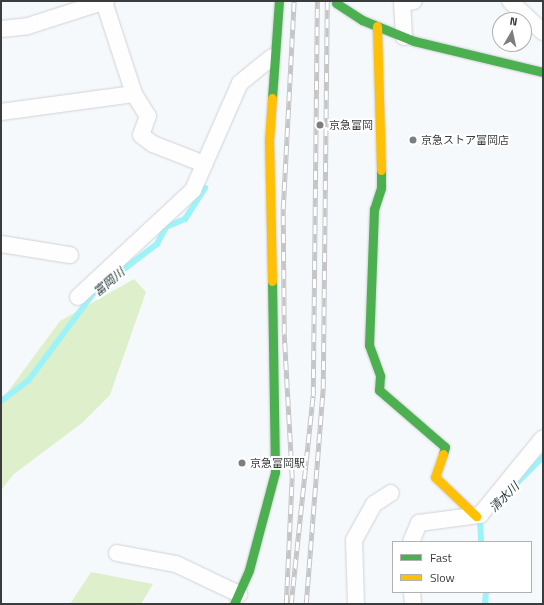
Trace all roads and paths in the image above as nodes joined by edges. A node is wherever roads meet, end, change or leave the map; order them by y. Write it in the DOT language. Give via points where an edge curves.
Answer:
graph roads {
  1 [pos="105,1"];
  2 [pos="279,1"];
  3 [pos="414,1"];
  4 [pos="510,1"];
  5 [pos="336,3"];
  6 [pos="377,26"];
  7 [pos="1,30"];
  8 [pos="543,32"];
  9 [pos="404,37"];
  10 [pos="272,57"];
  11 [pos="543,72"];
  12 [pos="134,94"];
  13 [pos="1,112"];
  14 [pos="204,164"];
  15 [pos="1,244"];
  16 [pos="70,255"];
  17 [pos="78,297"];
  18 [pos="543,438"];
  19 [pos="390,493"];
  20 [pos="476,516"];
  21 [pos="411,541"];
  22 [pos="117,553"];
  23 [pos="412,593"];
  24 [pos="236,599"];
  25 [pos="356,604"];
  26 [pos="413,604"];
  1 -- 7 [label="street" via="28,26"];
  1 -- 12 [label="street"];
  2 -- 10 [label="street"];
  3 -- 9 [label="street" via="402,4"];
  4 -- 8 [label="street"];
  5 -- 6 [label="street"];
  6 -- 9 [label="street"];
  6 -- 20 [label="street" via="381,188 374,209 369,345 380,376 379,390 445,447 435,477"];
  9 -- 11 [label="street"];
  10 -- 14 [label="street" via="240,83"];
  10 -- 24 [label="street" via="268,141 275,472 269,505"];
  12 -- 13 [label="street"];
  12 -- 14 [label="street" via="148,116 141,135 153,144"];
  14 -- 17 [label="street" via="193,190"];
  15 -- 16 [label="street"];
  18 -- 20 [label="street"];
  19 -- 25 [label="street" via="374,504 354,540"];
  20 -- 21 [label="street" via="419,523"];
  22 -- 24 [label="street" via="176,564"];
  23 -- 26 [label="street"];
}
